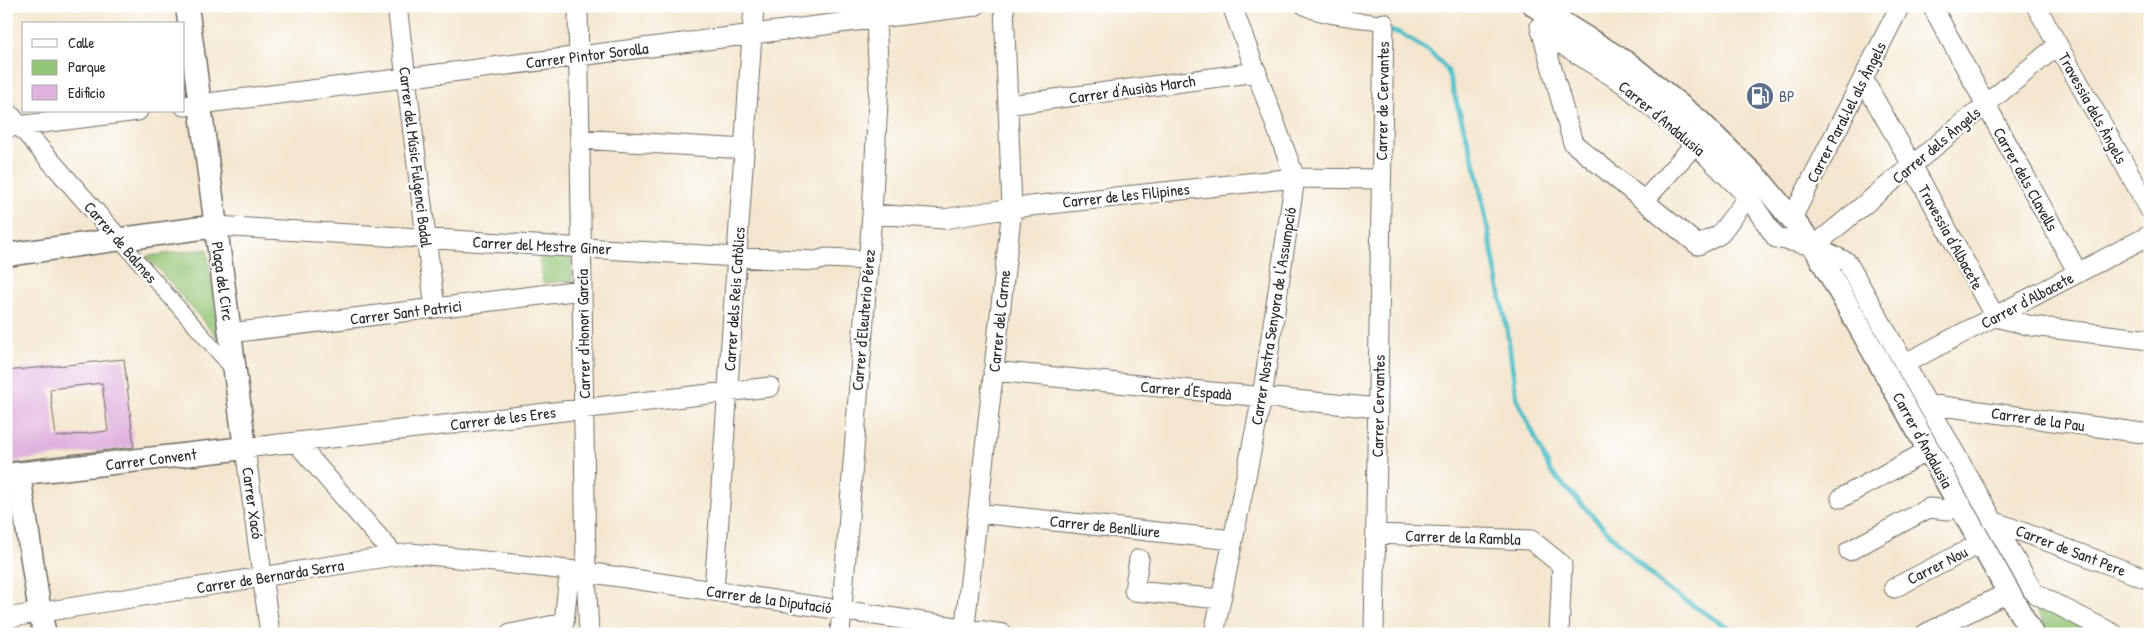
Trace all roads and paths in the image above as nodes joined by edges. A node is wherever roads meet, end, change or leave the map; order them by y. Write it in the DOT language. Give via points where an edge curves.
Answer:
graph roads {
  1 [pos="187,6"];
  2 [pos="397,6"];
  3 [pos="578,6"];
  4 [pos="754,6"];
  5 [pos="975,6"];
  6 [pos="1004,6"];
  7 [pos="1232,6"];
  8 [pos="1302,6"];
  9 [pos="1535,6"];
  10 [pos="1900,6"];
  11 [pos="1932,6"];
  12 [pos="2036,6"];
  13 [pos="875,12"];
  14 [pos="1384,22"];
  15 [pos="1541,31"];
  16 [pos="752,34"];
  17 [pos="2058,45"];
  18 [pos="578,56"];
  19 [pos="1256,72"];
  20 [pos="406,78"];
  21 [pos="1863,79"];
  22 [pos="192,104"];
  23 [pos="1985,104"];
  24 [pos="1008,105"];
  25 [pos="6,110"];
  26 [pos="130,112"];
  27 [pos="13,127"];
  28 [pos="580,139"];
  29 [pos="1695,144"];
  30 [pos="744,148"];
  31 [pos="1912,165"];
  32 [pos="1295,178"];
  33 [pos="1381,179"];
  34 [pos="1748,198"];
  35 [pos="1644,201"];
  36 [pos="1012,208"];
  37 [pos="2150,210"];
  38 [pos="872,214"];
  39 [pos="1792,218"];
  40 [pos="216,226"];
  41 [pos="2150,235"];
  42 [pos="426,238"];
  43 [pos="119,239"];
  44 [pos="1814,246"];
  45 [pos="581,248"];
  46 [pos="6,255"];
  47 [pos="737,257"];
  48 [pos="868,260"];
  49 [pos="2078,273"];
  50 [pos="582,290"];
  51 [pos="435,308"];
  52 [pos="1995,316"];
  53 [pos="230,333"];
  54 [pos="2150,340"];
  55 [pos="1904,364"];
  56 [pos="993,371"];
  57 [pos="236,373"];
  58 [pos="770,387"];
  59 [pos="728,392"];
  60 [pos="1262,397"];
  61 [pos="1927,404"];
  62 [pos="584,408"];
  63 [pos="1378,408"];
  64 [pos="2150,434"];
  65 [pos="296,442"];
  66 [pos="245,448"];
  67 [pos="1929,450"];
  68 [pos="13,475"];
  69 [pos="1841,498"];
  70 [pos="1959,504"];
  71 [pos="978,513"];
  72 [pos="1993,521"];
  73 [pos="1376,534"];
  74 [pos="1233,540"];
  75 [pos="1981,543"];
  76 [pos="1849,551"];
  77 [pos="395,556"];
  78 [pos="1138,559"];
  79 [pos="535,567"];
  80 [pos="586,572"];
  81 [pos="262,577"];
  82 [pos="2150,580"];
  83 [pos="1894,588"];
  84 [pos="714,591"];
  85 [pos="2009,592"];
  86 [pos="1221,599"];
  87 [pos="840,609"];
  88 [pos="6,618"];
  89 [pos="42,624"];
  90 [pos="964,631"];
  91 [pos="270,634"];
  92 [pos="510,634"];
  93 [pos="589,634"];
  94 [pos="840,634"];
  95 [pos="1003,634"];
  96 [pos="1214,634"];
  97 [pos="1374,634"];
  98 [pos="1559,634"];
  99 [pos="1925,634"];
  100 [pos="2032,634"];
  101 [pos="2114,634"];
  1 -- 22 [label="street"];
  2 -- 20 [label="street, Carrer del Músic Fulgenci Badal"];
  3 -- 18 [label="street, Carrer d'Honori García"];
  4 -- 16 [label="street, Carrer dels Reis Catòlics"];
  5 -- 13 [label="street, Carrer Pintor Sorolla"];
  6 -- 24 [label="street, Carrer del Carme"];
  7 -- 19 [label="street, Carrer Nostra Senyora de l'Assumpció"];
  8 -- 14 [label="street" via="1324,14"];
  9 -- 15 [label="street, Carrer d'Andalusia"];
  9 -- 39 [label="street, Carrer d'Andalusia" via="1630,65 1699,121 1762,183"];
  10 -- 21 [label="street, Carrer Paral·lel als Àngels"];
  11 -- 23 [label="street, Carrer dels Clavells"];
  12 -- 17 [label="street, Travessia dels Àngels"];
  13 -- 16 [label="street, Carrer Pintor Sorolla"];
  13 -- 38 [label="street, Carrer d'Eleuterio Pérez" via="879,83"];
  14 -- 33 [label="street, Carrer de Cervantes"];
  15 -- 29 [label="street, Carrer d'Andalusia" via="1624,84"];
  15 -- 35 [label="street" via="1573,143"];
  16 -- 18 [label="street, Carrer Pintor Sorolla"];
  16 -- 30 [label="street, Carrer dels Reis Catòlics"];
  17 -- 23 [label="street, Carrer dels Àngels"];
  17 -- 37 [label="street, Travessia dels Àngels"];
  18 -- 20 [label="street, Carrer Pintor Sorolla"];
  18 -- 28 [label="street, Carrer d'Honori García"];
  19 -- 24 [label="street, Carrer d'Ausiàs March"];
  19 -- 32 [label="street, Carrer Nostra Senyora de l'Assumpció"];
  20 -- 22 [label="street, Carrer Pintor Sorolla"];
  20 -- 42 [label="street, Carrer del Músic Fulgenci Badal"];
  21 -- 31 [label="street, Travessia d'Albacete"];
  21 -- 39 [label="street, Carrer Paral·lel als Àngels"];
  22 -- 40 [label="street"];
  23 -- 31 [label="street, Carrer dels Àngels"];
  23 -- 49 [label="street, Carrer dels Clavells"];
  24 -- 36 [label="street, Carrer del Carme"];
  25 -- 27 [label="street, Carrer de Balmes"];
  26 -- 27 [label="street"];
  27 -- 43 [label="street, Carrer de Balmes"];
  28 -- 30 [label="street"];
  28 -- 45 [label="street, Carrer d'Honori García"];
  29 -- 34 [label="street, Carrer d'Andalusia"];
  29 -- 35 [label="street"];
  30 -- 47 [label="street, Carrer dels Reis Catòlics"];
  31 -- 44 [label="street, Carrer dels Àngels"];
  31 -- 52 [label="street, Travessia d'Albacete"];
  32 -- 33 [label="street, Carrer de les Filipines"];
  32 -- 36 [label="street, Carrer de les Filipines"];
  32 -- 60 [label="street, Carrer Nostra Senyora de l'Assumpció"];
  33 -- 63 [label="street, Carrer Cervantes"];
  34 -- 35 [label="street" via="1719,236 1698,244"];
  34 -- 44 [label="street, Carrer d'Andalusia" via="1776,238"];
  36 -- 38 [label="street, Carrer de les Filipines" via="944,219"];
  36 -- 56 [label="street, Carrer del Carme"];
  38 -- 48 [label="street, Carrer d'Eleuterio Pérez"];
  39 -- 44 [label="street, Carrer d'Andalusia"];
  40 -- 42 [label="street, Carrer del Mestre Giner"];
  40 -- 43 [label="street, Plaça del Circ"];
  40 -- 53 [label="street, Plaça del Circ"];
  41 -- 49 [label="street, Carrer d'Albacete"];
  42 -- 45 [label="street, Carrer del Mestre Giner"];
  42 -- 51 [label="street, Carrer del Músic Fulgenci Badal"];
  43 -- 46 [label="street, Plaça del Circ"];
  43 -- 57 [label="street, Carrer de Balmes"];
  44 -- 55 [label="street, Carrer d'Andalusia" via="1847,262"];
  44 -- 67 [label="street, Carrer d'Andalusia"];
  45 -- 47 [label="street, Carrer del Mestre Giner"];
  45 -- 50 [label="street, Carrer d'Honori García"];
  47 -- 48 [label="street, Carrer del Mestre Giner"];
  47 -- 59 [label="street, Carrer dels Reis Catòlics"];
  48 -- 87 [label="street, Carrer d'Eleuterio Pérez"];
  49 -- 52 [label="street, Carrer d'Albacete"];
  50 -- 51 [label="street, Carrer Sant Patrici"];
  50 -- 62 [label="street, Carrer d'Honori García"];
  51 -- 53 [label="street, Carrer Sant Patrici"];
  52 -- 54 [label="street" via="2032,326"];
  52 -- 55 [label="street, Carrer d'Albacete"];
  53 -- 57 [label="street, Plaça del Circ"];
  55 -- 61 [label="street, Carrer d'Andalusia"];
  56 -- 60 [label="street, Carrer d'Espadà"];
  56 -- 71 [label="street, Carrer del Carme"];
  57 -- 66 [label="street, Carrer Xacó"];
  58 -- 59 [label="street, Carrer de les Eres"];
  59 -- 62 [label="street, Carrer de les Eres"];
  59 -- 84 [label="street, Carrer dels Reis Catòlics"];
  60 -- 63 [label="street, Carrer d'Espadà"];
  60 -- 74 [label="street, Carrer Nostra Senyora de l'Assumpció"];
  61 -- 64 [label="street, Carrer de la Pau"];
  61 -- 72 [label="street, Carrer d'Andalusia"];
  62 -- 65 [label="street, Carrer de les Eres"];
  62 -- 80 [label="street, Carrer d'Honori García"];
  63 -- 73 [label="street, Carrer Cervantes"];
  65 -- 66 [label="street, Carrer Convent"];
  65 -- 77 [label="street"];
  66 -- 68 [label="street, Carrer Convent"];
  66 -- 81 [label="street, Carrer Xacó"];
  67 -- 69 [label="street"];
  67 -- 70 [label="street, Carrer d'Andalusia"];
  68 -- 89 [label="street"];
  70 -- 75 [label="street, Carrer d'Andalusia"];
  70 -- 76 [label="street" via="1949,510 1929,508"];
  71 -- 74 [label="street, Carrer de Benlliure"];
  71 -- 90 [label="street, Carrer del Carme"];
  72 -- 82 [label="street, Carrer de Sant Pere"];
  72 -- 101 [label="street, Carrer d'Andalusia" via="2034,593"];
  73 -- 97 [label="street, Carrer Cervantes"];
  73 -- 98 [label="street, Carrer de la Rambla" via="1531,540 1562,566"];
  74 -- 86 [label="street, Carrer Nostra Senyora de l'Assumpció"];
  75 -- 83 [label="street, Carrer Nou"];
  75 -- 85 [label="street, Carrer d'Andalusia"];
  77 -- 79 [label="street, Carrer de Bernarda Serra" via="411,553"];
  77 -- 81 [label="street, Carrer de Bernarda Serra"];
  78 -- 86 [label="street" via="1134,591"];
  79 -- 80 [label="street, Carrer de la Diputació"];
  80 -- 84 [label="street, Carrer de la Diputació"];
  80 -- 92 [label="street" via="568,584 564,623"];
  80 -- 93 [label="street, Carrer d'Honori García"];
  81 -- 89 [label="street, Carrer de Bernarda Serra"];
  81 -- 91 [label="street, Carrer Xacó"];
  84 -- 87 [label="street, Carrer de la Diputació"];
  85 -- 99 [label="street"];
  85 -- 100 [label="street, Carrer d'Andalusia"];
  86 -- 96 [label="street, Carrer Nostra Senyora de l'Assumpció"];
  87 -- 90 [label="street, Carrer de la Diputació"];
  87 -- 94 [label="street, Carrer d'Eleuterio Pérez"];
  88 -- 89 [label="street, Carrer de Bernarda Serra"];
  90 -- 95 [label="street, Carrer de la Diputació"];
}
